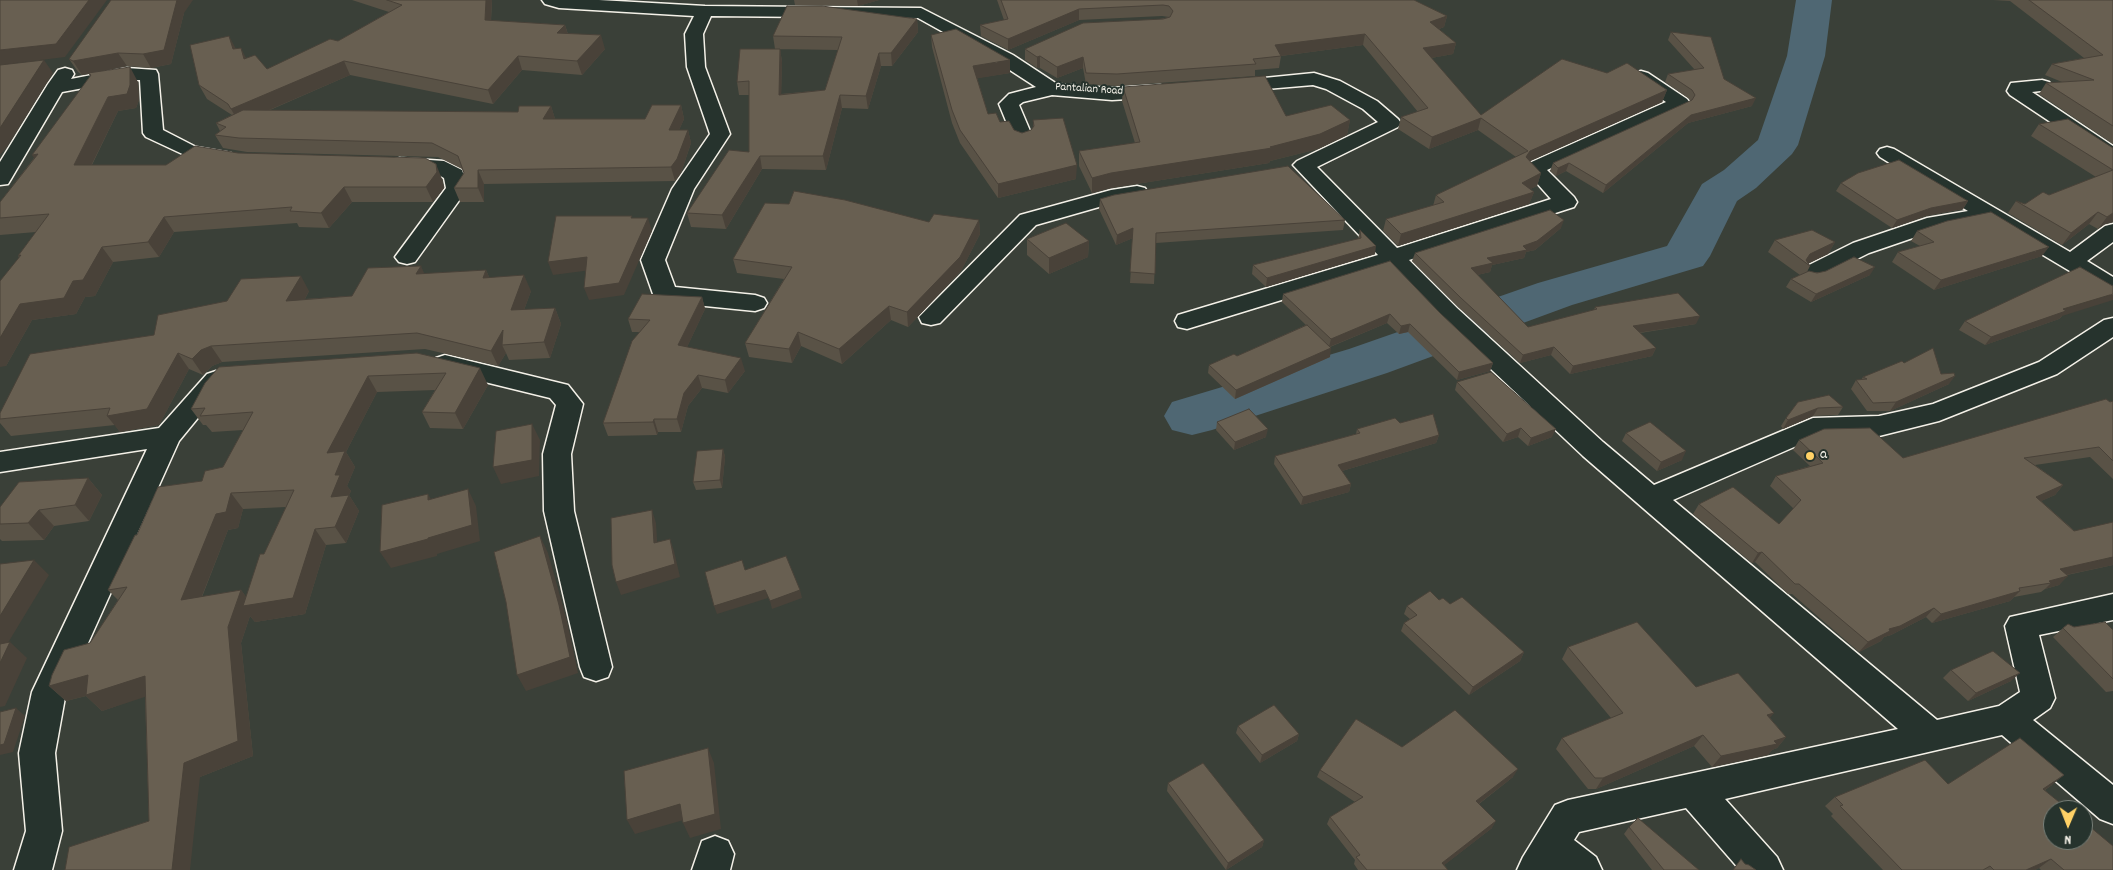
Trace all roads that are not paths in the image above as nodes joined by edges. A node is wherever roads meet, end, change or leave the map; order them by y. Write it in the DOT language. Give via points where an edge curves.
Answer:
graph roads {
  1 [pos="551,0"];
  2 [pos="925,6"];
  3 [pos="705,11"];
  4 [pos="1025,53"];
  5 [pos="1006,59"];
  6 [pos="46,68"];
  7 [pos="1640,77"];
  8 [pos="2042,86"];
  9 [pos="1208,87"];
  10 [pos="55,88"];
  11 [pos="1052,89"];
  12 [pos="1180,89"];
  13 [pos="1023,138"];
  14 [pos="1887,153"];
  15 [pos="2113,155"];
  16 [pos="247,160"];
  17 [pos="380,164"];
  18 [pos="0,179"];
  19 [pos="1158,189"];
  20 [pos="1989,213"];
  21 [pos="2111,234"];
  22 [pos="407,257"];
  23 [pos="1393,258"];
  24 [pos="2071,262"];
  25 [pos="1813,272"];
  26 [pos="2113,287"];
  27 [pos="755,303"];
  28 [pos="931,317"];
  29 [pos="1187,322"];
  30 [pos="2113,326"];
  31 [pos="425,359"];
  32 [pos="242,371"];
  33 [pos="167,436"];
  34 [pos="0,462"];
  35 [pos="1650,498"];
  36 [pos="2113,607"];
  37 [pos="596,668"];
  38 [pos="2006,719"];
  39 [pos="1932,737"];
  40 [pos="1693,789"];
  41 [pos="2113,806"];
  42 [pos="1543,857"];
  43 [pos="33,870"];
  44 [pos="1583,870"];
  45 [pos="1764,870"];
  1 -- 3 [label="street, Pantalian Road"];
  2 -- 3 [label="street, Pantalian Road"];
  2 -- 5 [label="street, Pantalian Road"];
  3 -- 27 [label="street" via="694,34 696,67 720,134 683,189 653,260 665,294"];
  4 -- 5 [label="street"];
  5 -- 11 [label="street, Pantalian Road"];
  6 -- 10 [label="street" via="76,60"];
  7 -- 23 [label="street" via="1680,103 1534,168 1566,202"];
  8 -- 15 [label="street" via="2018,87 2017,91"];
  9 -- 23 [label="street" via="1314,80 1333,85 1370,105 1391,123 1296,166"];
  10 -- 16 [label="street" via="127,74 149,74 153,133 191,152"];
  10 -- 18 [label="street"];
  11 -- 12 [label="street, Pantalian Road" via="1112,94"];
  11 -- 13 [label="street" via="1016,98 1009,104"];
  14 -- 20 [label="street"];
  17 -- 22 [label="street" via="437,166 454,175 457,188"];
  19 -- 28 [label="street" via="1110,197 1028,220"];
  20 -- 24 [label="street"];
  20 -- 25 [label="street" via="1935,223 1861,248"];
  21 -- 24 [label="street"];
  23 -- 29 [label="street"];
  23 -- 35 [label="street" via="1480,345"];
  24 -- 26 [label="street"];
  30 -- 35 [label="street" via="2048,368 1939,412 1879,426 1813,428"];
  31 -- 37 [label="street" via="559,391 570,404 557,454 559,511"];
  32 -- 33 [label="street" via="222,373"];
  33 -- 34 [label="street"];
  33 -- 43 [label="street" via="49,692 37,753 44,831"];
  35 -- 39 [label="street"];
  36 -- 38 [label="street" via="2022,626 2038,698"];
  38 -- 39 [label="street"];
  38 -- 41 [label="street"];
  39 -- 40 [label="street"];
  40 -- 42 [label="street" via="1568,817"];
  40 -- 45 [label="street"];
  42 -- 44 [label="street"];
}
